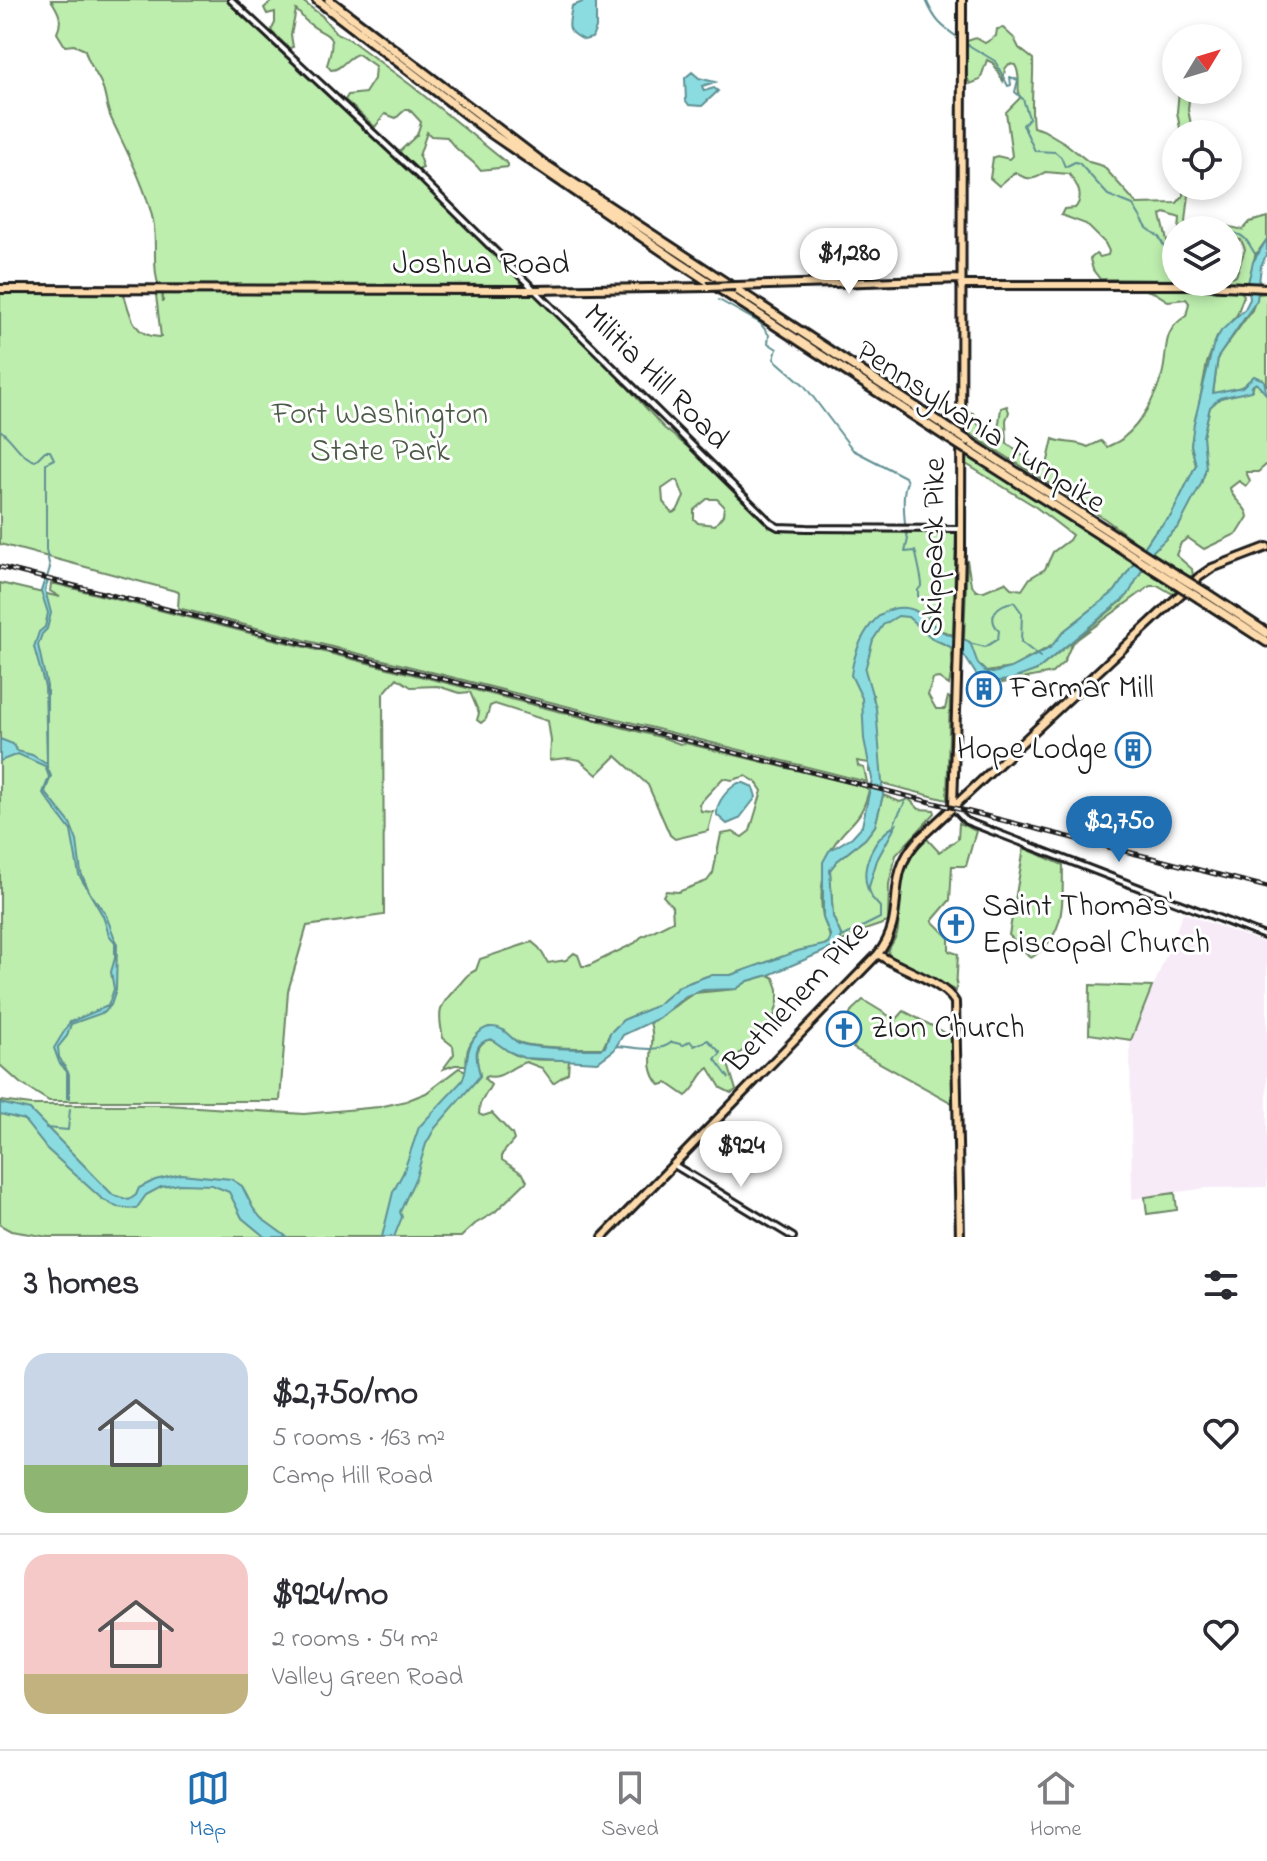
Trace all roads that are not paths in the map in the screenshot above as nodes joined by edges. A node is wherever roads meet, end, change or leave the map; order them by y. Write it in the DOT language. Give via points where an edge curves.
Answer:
graph roads {
  1 [pos="231,0"];
  2 [pos="317,0"];
  3 [pos="329,0"];
  4 [pos="962,0"];
  5 [pos="961,282"];
  6 [pos="1264,288"];
  7 [pos="0,289"];
  8 [pos="534,290"];
  9 [pos="960,529"];
  10 [pos="1123,544"];
  11 [pos="1267,547"];
  12 [pos="1202,596"];
  13 [pos="1267,633"];
  14 [pos="1267,642"];
  15 [pos="953,790"];
  16 [pos="966,795"];
  17 [pos="953,806"];
  18 [pos="1267,937"];
  19 [pos="878,954"];
  20 [pos="674,1165"];
  21 [pos="603,1237"];
  22 [pos="793,1237"];
  23 [pos="960,1237"];
  1 -- 8 [label="street, Militia Hill Road"];
  2 -- 10 [label="highway, Pennsylvania Turnpike, bridge" via="492,134 677,261 967,450"];
  3 -- 10 [label="highway, Pennsylvania Turnpike, bridge" via="543,163"];
  4 -- 5 [label="main road, Skippack Pike"];
  5 -- 6 [label="main road, Joshua Road"];
  5 -- 8 [label="main road, Joshua Road, bridge"];
  5 -- 9 [label="main road, Skippack Pike"];
  7 -- 8 [label="main road, Joshua Road"];
  8 -- 9 [label="street, Militia Hill Road" via="778,527"];
  9 -- 15 [label="main road, Skippack Pike"];
  10 -- 12 [label="highway, Pennsylvania Turnpike, bridge"];
  11 -- 16 [label="main road, Bethlehem Pike" via="1199,577"];
  12 -- 13 [label="highway, Pennsylvania Turnpike"];
  12 -- 14 [label="highway, Pennsylvania Turnpike"];
  15 -- 16 [label="main road"];
  15 -- 17 [label="main road, Skippack Pike"];
  16 -- 17 [label="main road, Bethlehem Pike"];
  17 -- 18 [label="street" via="966,821"];
  17 -- 19 [label="main road, Bethlehem Pike" via="912,846 899,870 893,929"];
  19 -- 20 [label="main road, Bethlehem Pike"];
  19 -- 23 [label="main road" via="945,990 955,1002"];
  20 -- 21 [label="main road, Bethlehem Pike"];
  20 -- 22 [label="street"];
}
